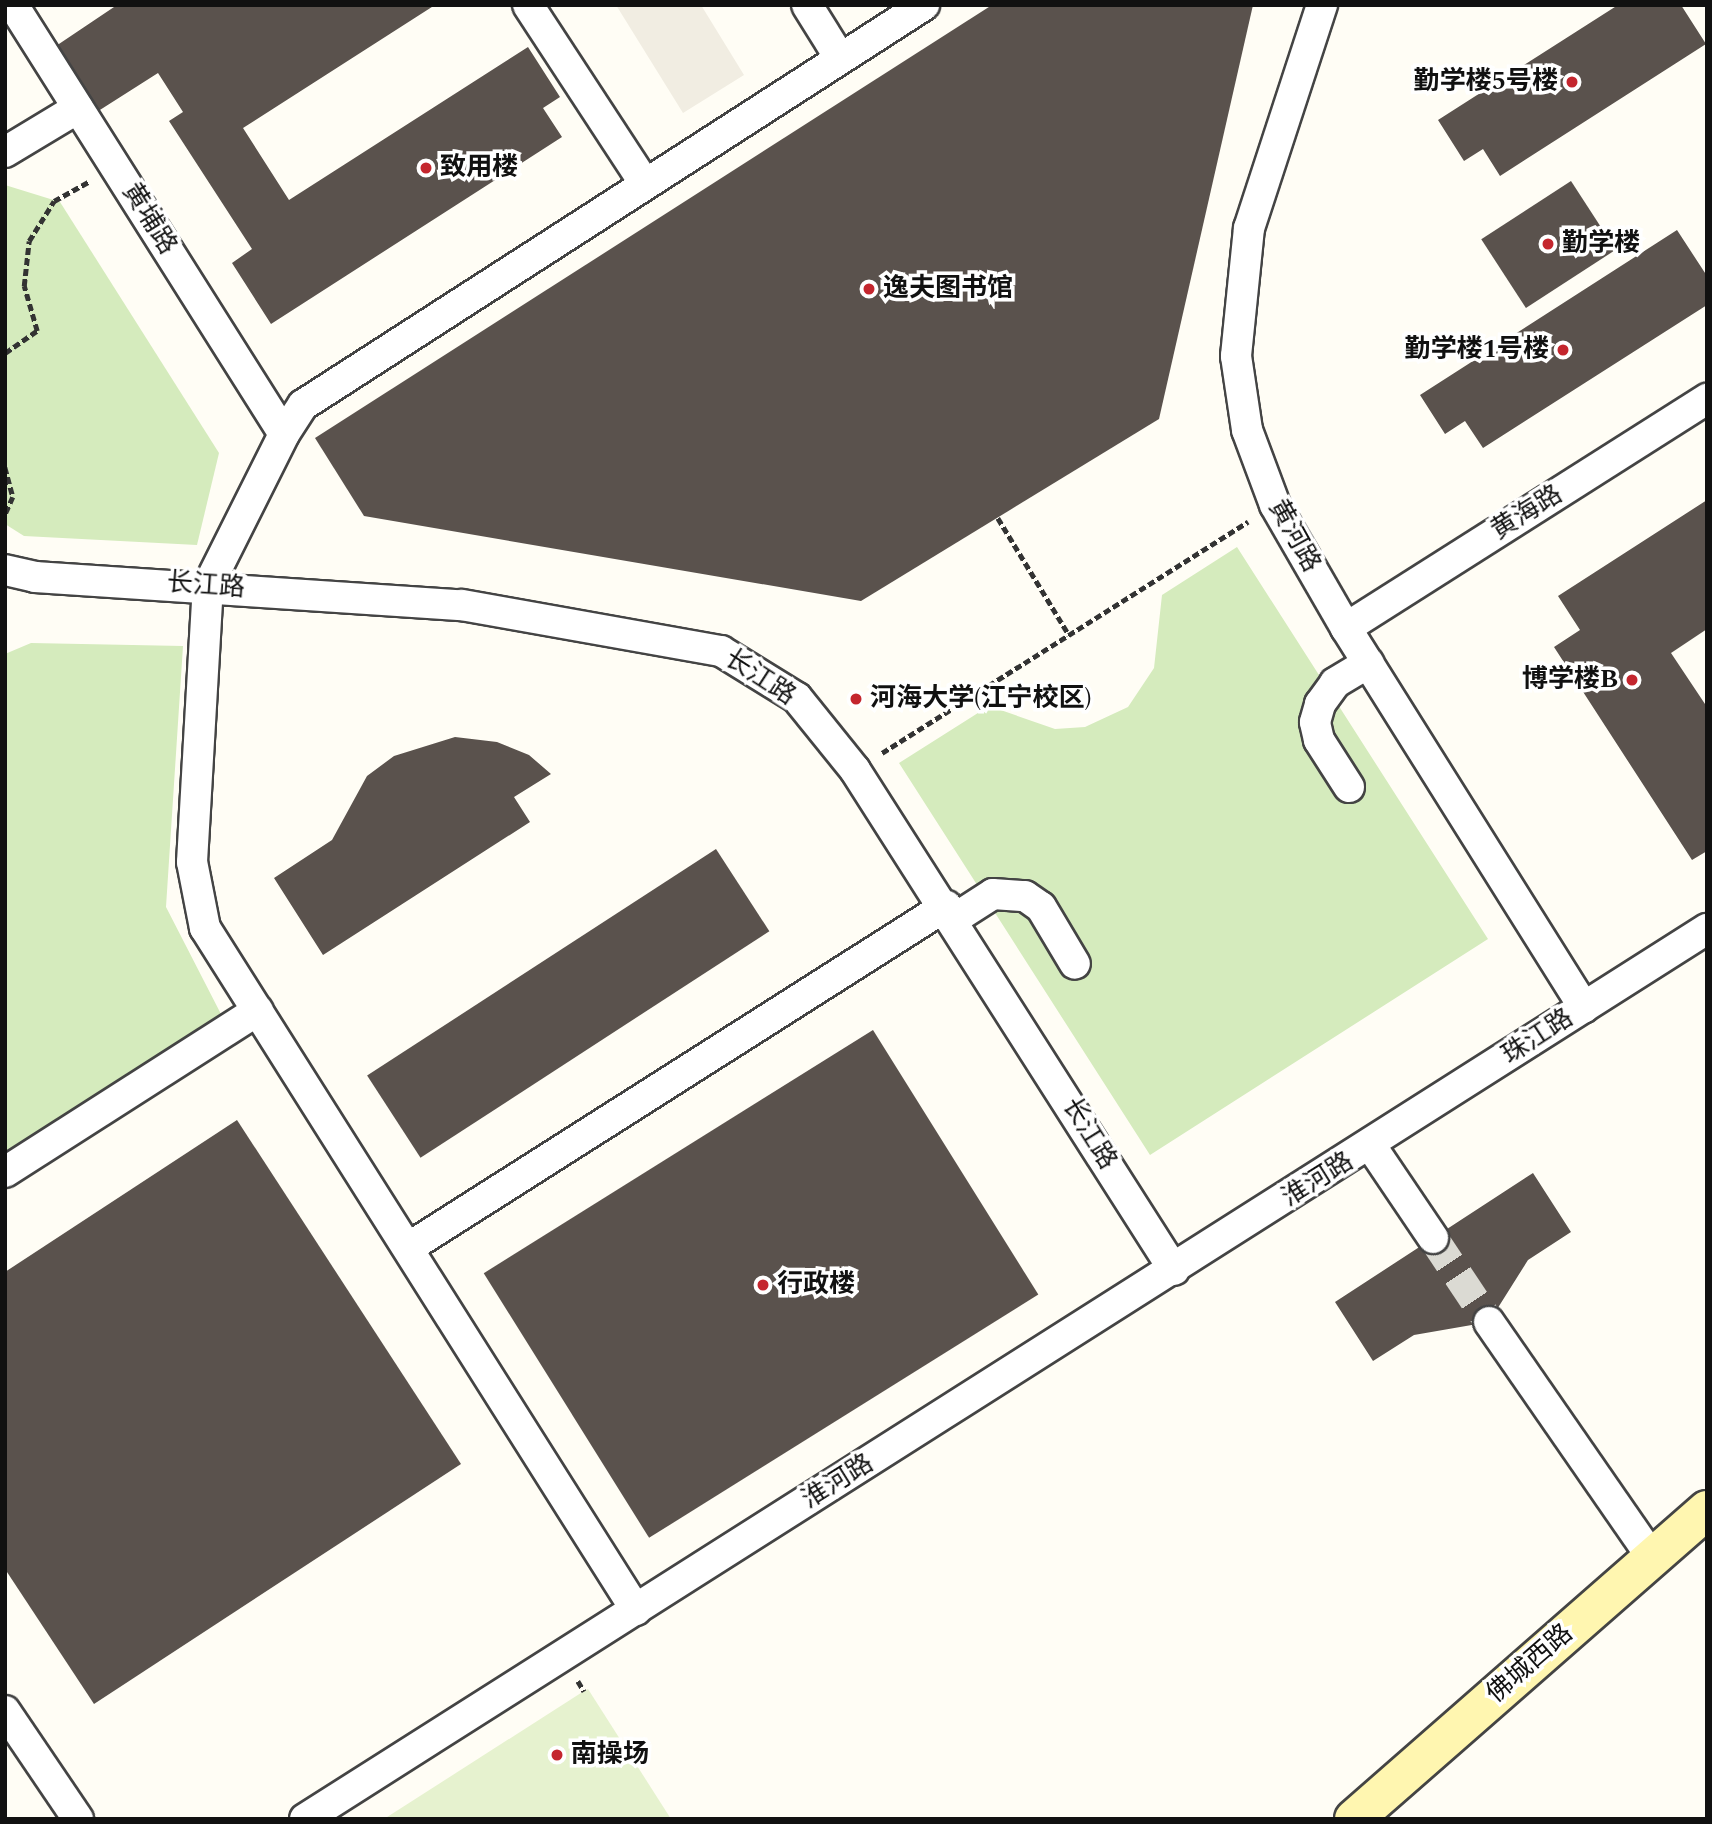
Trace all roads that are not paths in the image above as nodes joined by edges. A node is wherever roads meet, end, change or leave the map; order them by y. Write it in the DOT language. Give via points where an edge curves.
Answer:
graph roads {
  1 [pos="13,5"];
  2 [pos="528,5"];
  3 [pos="807,5"];
  4 [pos="924,5"];
  5 [pos="1322,5"];
  6 [pos="840,58"];
  7 [pos="78,108"];
  8 [pos="5,152"];
  9 [pos="644,182"];
  10 [pos="1707,399"];
  11 [pos="284,434"];
  12 [pos="5,570"];
  13 [pos="35,577"];
  14 [pos="5,583"];
  15 [pos="208,586"];
  16 [pos="1346,628"];
  17 [pos="1368,663"];
  18 [pos="1349,787"];
  19 [pos="950,912"];
  20 [pos="1707,929"];
  21 [pos="1074,964"];
  22 [pos="1584,1007"];
  23 [pos="258,1010"];
  24 [pos="1371,1146"];
  25 [pos="5,1172"];
  26 [pos="1433,1238"];
  27 [pos="408,1248"];
  28 [pos="1174,1270"];
  29 [pos="1489,1322"];
  30 [pos="1707,1510"];
  31 [pos="1652,1557"];
  32 [pos="636,1610"];
  33 [pos="5,1711"];
  34 [pos="78,1819"];
  35 [pos="305,1819"];
  36 [pos="1354,1819"];
  1 -- 7 [label="street, 黄埔路"];
  2 -- 9 [label="street"];
  3 -- 6 [label="street"];
  4 -- 6 [label="street"];
  5 -- 16 [label="street, 黄河路" via="1249,229 1236,356 1247,430 1275,505"];
  6 -- 9 [label="street"];
  7 -- 8 [label="street"];
  7 -- 11 [label="street, 黄埔路"];
  9 -- 11 [label="street" via="303,405"];
  10 -- 16 [label="street, 黄海路"];
  11 -- 15 [label="street"];
  12 -- 13 [label="street, 长江路"];
  13 -- 14 [label="street"];
  13 -- 15 [label="street, 长江路"];
  15 -- 19 [label="street, 长江路" via="462,605 722,651 797,698 855,770"];
  15 -- 23 [label="street" via="192,862 205,928"];
  16 -- 17 [label="street, 黄河路"];
  17 -- 18 [label="street" via="1335,683 1314,722 1319,740"];
  17 -- 22 [label="street, 黄河路"];
  19 -- 21 [label="street" via="993,894 1025,896 1041,907"];
  19 -- 27 [label="street"];
  19 -- 28 [label="street, 长江路"];
  20 -- 22 [label="street, 珠江路"];
  22 -- 24 [label="street, 珠江路"];
  23 -- 25 [label="street"];
  23 -- 27 [label="street"];
  24 -- 26 [label="street"];
  24 -- 28 [label="street, 淮河路"];
  27 -- 32 [label="street"];
  28 -- 32 [label="street, 淮河路"];
  29 -- 31 [label="street"];
  30 -- 31 [label="main road, 佛城西路"];
  31 -- 36 [label="main road, 佛城西路"];
  32 -- 35 [label="street, 淮河路"];
  33 -- 34 [label="street"];
}
